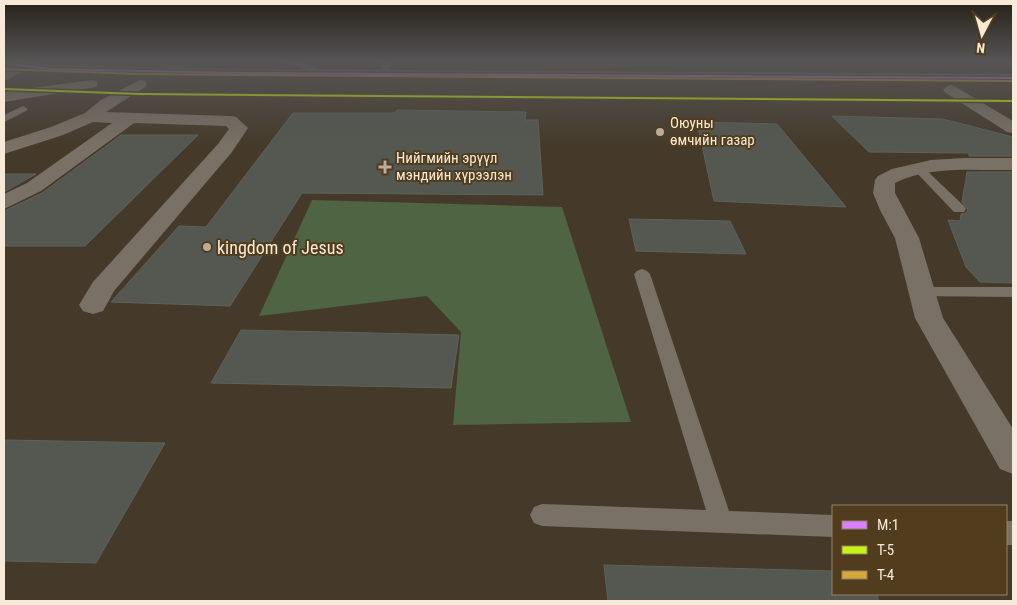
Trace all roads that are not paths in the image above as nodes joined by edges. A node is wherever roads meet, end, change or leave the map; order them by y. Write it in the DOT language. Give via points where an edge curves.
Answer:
graph roads {
  1 [pos="51,89"];
  2 [pos="131,89"];
  3 [pos="847,89"];
  4 [pos="951,90"];
  5 [pos="1013,91"];
  6 [pos="4,97"];
  7 [pos="23,109"];
  8 [pos="91,117"];
  9 [pos="4,118"];
  10 [pos="130,118"];
  11 [pos="1013,128"];
  12 [pos="4,148"];
  13 [pos="1013,164"];
  14 [pos="918,168"];
  15 [pos="4,202"];
  16 [pos="958,209"];
  17 [pos="642,274"];
  18 [pos="922,292"];
  19 [pos="1013,292"];
  20 [pos="93,305"];
  21 [pos="1013,458"];
  22 [pos="542,515"];
  23 [pos="721,521"];
  24 [pos="832,526"];
  1 -- 6 [label="highway"];
  2 -- 8 [label="street"];
  3 -- 4 [label="highway"];
  4 -- 5 [label="highway"];
  4 -- 11 [label="street"];
  7 -- 9 [label="lane"];
  8 -- 10 [label="street"];
  8 -- 12 [label="street"];
  10 -- 15 [label="street" via="34,187"];
  10 -- 20 [label="street" via="230,121 239,128 102,288"];
  13 -- 14 [label="street"];
  14 -- 16 [label="lane"];
  14 -- 18 [label="street" via="885,180 884,193 907,238"];
  17 -- 23 [label="lane"];
  18 -- 19 [label="lane"];
  18 -- 21 [label="street" via="929,318"];
  22 -- 23 [label="lane"];
  23 -- 24 [label="lane"];
}
